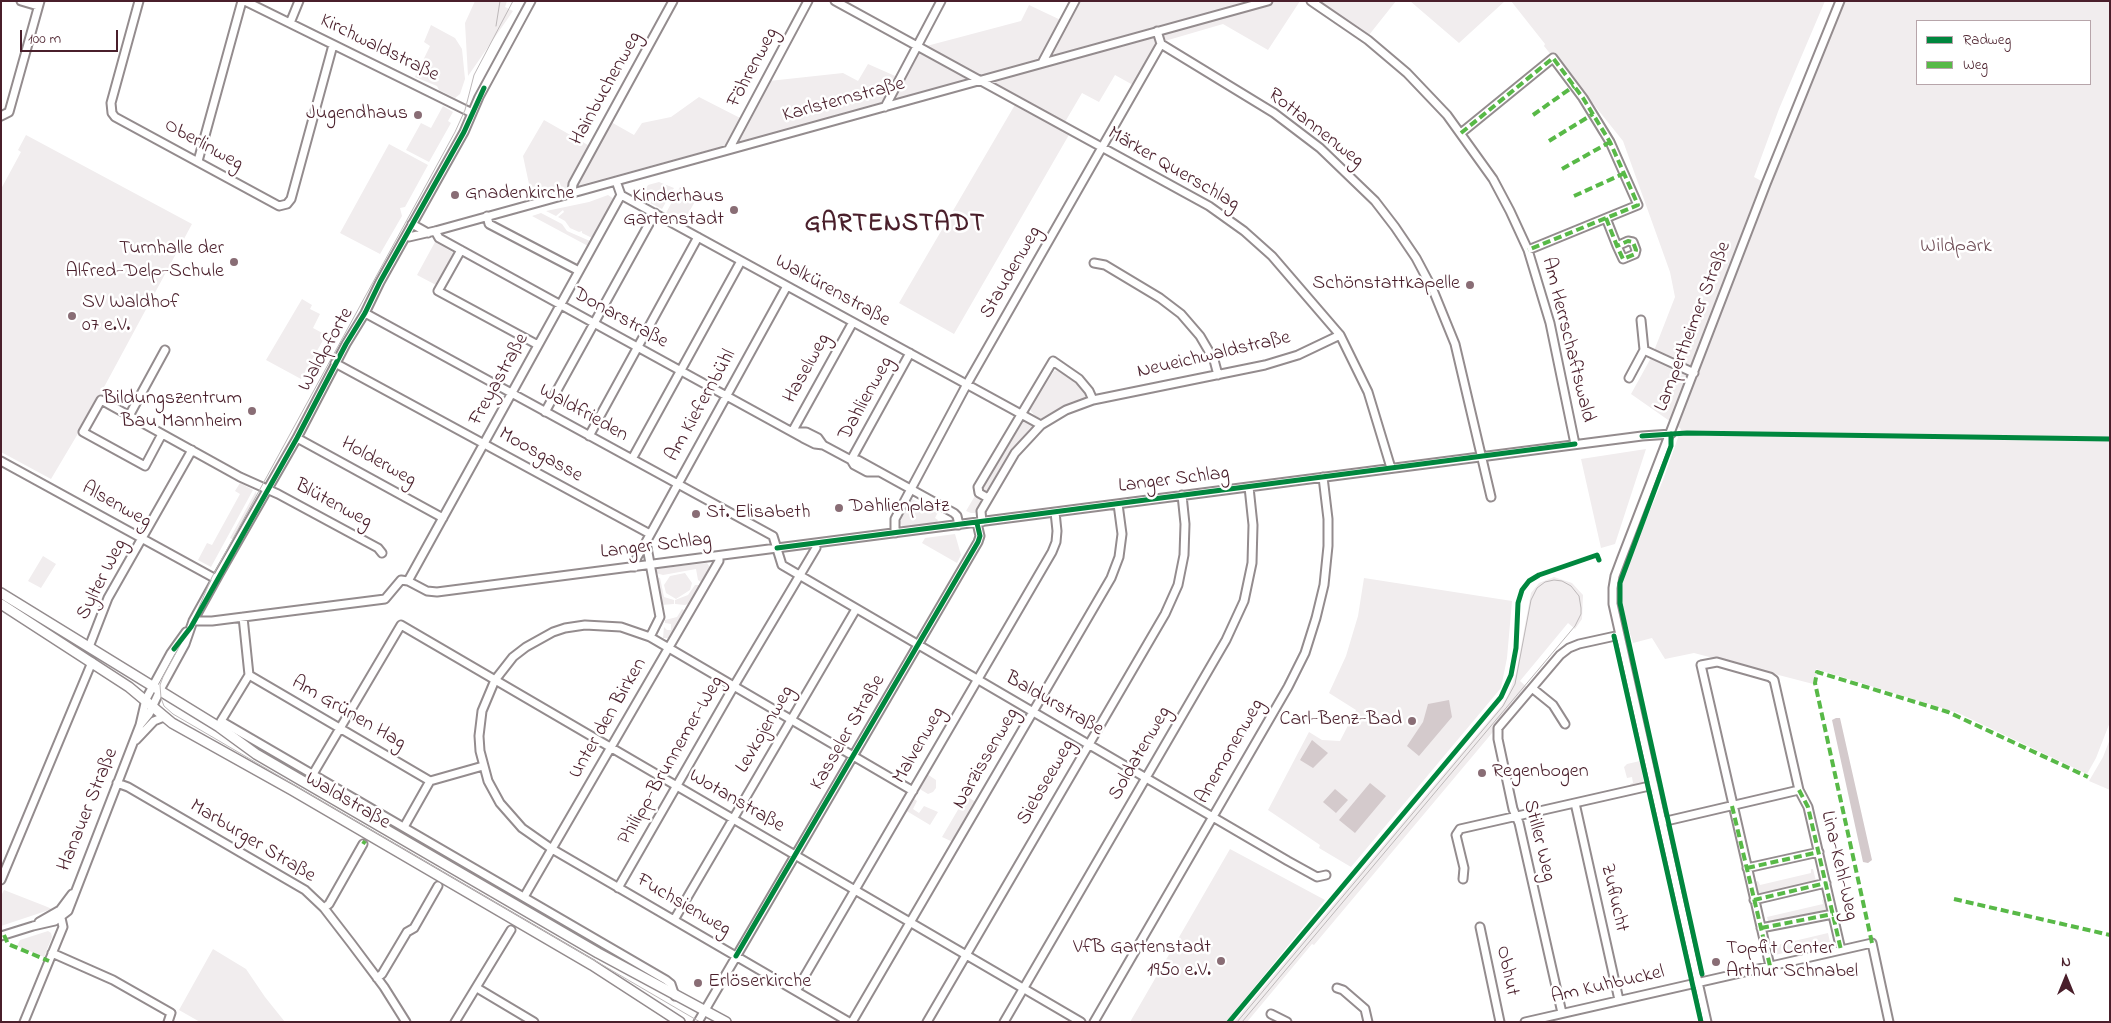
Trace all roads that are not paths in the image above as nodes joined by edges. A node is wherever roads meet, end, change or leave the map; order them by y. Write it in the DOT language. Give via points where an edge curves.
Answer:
graph roads {
  1 [pos="21,1"];
  2 [pos="139,1"];
  3 [pos="243,1"];
  4 [pos="299,1"];
  5 [pos="531,1"];
  6 [pos="673,1"];
  7 [pos="808,1"];
  8 [pos="835,1"];
  9 [pos="941,1"];
  10 [pos="1075,1"];
  11 [pos="1268,1"];
  12 [pos="1311,1"];
  13 [pos="1840,1"];
  14 [pos="1258,2"];
  15 [pos="39,4"];
  16 [pos="290,24"];
  17 [pos="1157,31"];
  18 [pos="1161,44"];
  19 [pos="333,45"];
  20 [pos="917,45"];
  21 [pos="1042,63"];
  22 [pos="981,80"];
  23 [pos="885,107"];
  24 [pos="472,113"];
  25 [pos="3,116"];
  26 [pos="1461,133"];
  27 [pos="1102,147"];
  28 [pos="729,149"];
  29 [pos="198,161"];
  30 [pos="616,181"];
  31 [pos="572,192"];
  32 [pos="621,195"];
  33 [pos="655,213"];
  34 [pos="487,216"];
  35 [pos="1606,218"];
  36 [pos="412,224"];
  37 [pos="432,232"];
  38 [pos="406,236"];
  39 [pos="698,237"];
  40 [pos="1617,246"];
  41 [pos="461,250"];
  42 [pos="1528,250"];
  43 [pos="741,261"];
  44 [pos="1094,263"];
  45 [pos="579,272"];
  46 [pos="787,286"];
  47 [pos="560,305"];
  48 [pos="365,313"];
  49 [pos="1641,320"];
  50 [pos="853,322"];
  51 [pos="594,323"];
  52 [pos="1340,335"];
  53 [pos="538,345"];
  54 [pos="638,347"];
  55 [pos="165,350"];
  56 [pos="1644,350"];
  57 [pos="910,353"];
  58 [pos="336,363"];
  59 [pos="681,371"];
  60 [pos="1694,373"];
  61 [pos="1218,375"];
  62 [pos="1629,378"];
  63 [pos="966,384"];
  64 [pos="512,393"];
  65 [pos="726,396"];
  66 [pos="1092,400"];
  67 [pos="545,412"];
  68 [pos="1022,414"];
  69 [pos="129,416"];
  70 [pos="1041,425"];
  71 [pos="792,432"];
  72 [pos="162,434"];
  73 [pos="1670,434"];
  74 [pos="589,436"];
  75 [pos="297,438"];
  76 [pos="484,444"];
  77 [pos="1575,444"];
  78 [pos="192,450"];
  79 [pos="1482,456"];
  80 [pos="632,459"];
  81 [pos="852,460"];
  82 [pos="1,461"];
  83 [pos="1391,468"];
  84 [pos="1324,477"];
  85 [pos="677,484"];
  86 [pos="1249,487"];
  87 [pos="266,489"];
  88 [pos="910,490"];
  89 [pos="1182,495"];
  90 [pos="1491,497"];
  91 [pos="988,498"];
  92 [pos="1118,504"];
  93 [pos="1055,512"];
  94 [pos="443,518"];
  95 [pos="980,522"];
  96 [pos="959,525"];
  97 [pos="896,533"];
  98 [pos="650,534"];
  99 [pos="142,539"];
  100 [pos="646,542"];
  101 [pos="777,548"];
  102 [pos="816,548"];
  103 [pos="382,553"];
  104 [pos="719,556"];
  105 [pos="650,565"];
  106 [pos="635,567"];
  107 [pos="800,576"];
  108 [pos="216,579"];
  109 [pos="408,581"];
  110 [pos="1,593"];
  111 [pos="1,604"];
  112 [pos="856,609"];
  113 [pos="243,617"];
  114 [pos="192,624"];
  115 [pos="1620,635"];
  116 [pos="650,637"];
  117 [pos="917,645"];
  118 [pos="89,647"];
  119 [pos="669,648"];
  120 [pos="92,662"];
  121 [pos="249,675"];
  122 [pos="495,680"];
  123 [pos="978,680"];
  124 [pos="734,686"];
  125 [pos="1532,688"];
  126 [pos="156,689"];
  127 [pos="150,702"];
  128 [pos="1033,712"];
  129 [pos="164,717"];
  130 [pos="791,720"];
  131 [pos="1565,724"];
  132 [pos="340,728"];
  133 [pos="133,742"];
  134 [pos="1089,744"];
  135 [pos="611,748"];
  136 [pos="852,756"];
  137 [pos="483,766"];
  138 [pos="313,774"];
  139 [pos="1146,777"];
  140 [pos="430,780"];
  141 [pos="118,783"];
  142 [pos="1654,785"];
  143 [pos="677,786"];
  144 [pos="1800,790"];
  145 [pos="913,791"];
  146 [pos="1575,803"];
  147 [pos="1732,806"];
  148 [pos="1516,816"];
  149 [pos="1212,817"];
  150 [pos="733,819"];
  151 [pos="1662,822"];
  152 [pos="404,827"];
  153 [pos="363,844"];
  154 [pos="552,849"];
  155 [pos="1819,852"];
  156 [pos="794,855"];
  157 [pos="1747,868"];
  158 [pos="1326,875"];
  159 [pos="1463,879"];
  160 [pos="1,880"];
  161 [pos="1826,883"];
  162 [pos="438,886"];
  163 [pos="618,888"];
  164 [pos="854,891"];
  165 [pos="524,897"];
  166 [pos="1754,900"];
  167 [pos="324,908"];
  168 [pos="1833,914"];
  169 [pos="57,917"];
  170 [pos="674,920"];
  171 [pos="910,923"];
  172 [pos="1480,927"];
  173 [pos="1760,928"];
  174 [pos="511,930"];
  175 [pos="2,935"];
  176 [pos="1841,950"];
  177 [pos="52,953"];
  178 [pos="966,954"];
  179 [pos="736,956"];
  180 [pos="1770,966"];
  181 [pos="378,978"];
  182 [pos="1698,982"];
  183 [pos="477,988"];
  184 [pos="1023,988"];
  185 [pos="1337,988"];
  186 [pos="796,991"];
  187 [pos="675,996"];
  188 [pos="1619,1000"];
  189 [pos="704,1010"];
  190 [pos="1562,1013"];
  191 [pos="1271,1014"];
  192 [pos="524,1019"];
  193 [pos="24,1022"];
  194 [pos="168,1022"];
  195 [pos="406,1022"];
  196 [pos="455,1022"];
  197 [pos="534,1022"];
  198 [pos="680,1022"];
  199 [pos="698,1022"];
  200 [pos="726,1022"];
  201 [pos="850,1022"];
  202 [pos="927,1022"];
  203 [pos="1004,1022"];
  204 [pos="1081,1022"];
  205 [pos="1094,1022"];
  206 [pos="1287,1022"];
  207 [pos="1368,1022"];
  208 [pos="1500,1022"];
  209 [pos="1524,1022"];
  210 [pos="1707,1022"];
  211 [pos="1889,1022"];
  1 -- 15 [label="street"];
  2 -- 29 [label="street, Oberlinweg" via="111,111 115,117"];
  3 -- 16 [label="street, Kirchwaldstraße"];
  3 -- 29 [label="street"];
  4 -- 16 [label="street"];
  5 -- 24 [label="street, Waldpforte"];
  6 -- 31 [label="street, Hainbuchenweg" via="573,184"];
  7 -- 28 [label="street, Föhrenweg"];
  8 -- 20 [label="street, Märker Querschlag"];
  9 -- 20 [label="street"];
  10 -- 21 [label="street"];
  11 -- 14 [label="street, Karlsternstraße"];
  12 -- 26 [label="street, Am Herrschaftswald" via="1388,56 1435,101"];
  13 -- 60 [label="street, Lampertheimer Straße"];
  14 -- 17 [label="street, Karlsternstraße"];
  15 -- 25 [label="street" via="10,110"];
  16 -- 19 [label="street, Kirchwaldstraße"];
  17 -- 18 [label="street"];
  17 -- 21 [label="street, Karlsternstraße"];
  18 -- 27 [label="street, Staudenweg"];
  18 -- 79 [label="street, Rottannenweg" via="1274,113 1320,148 1375,201 1416,258 1433,290 1455,344"];
  19 -- 24 [label="street, Kirchwaldstraße"];
  19 -- 29 [label="street, Oberlinweg" via="287,204 277,205"];
  20 -- 22 [label="street, Märker Querschlag"];
  20 -- 23 [label="street"];
  21 -- 22 [label="street, Karlsternstraße"];
  22 -- 23 [label="street, Karlsternstraße"];
  22 -- 27 [label="street, Märker Querschlag"];
  23 -- 28 [label="street, Karlsternstraße"];
  24 -- 36 [label="street, Waldpforte"];
  26 -- 35 [label="street" via="1553,58 1610,142 1638,205"];
  26 -- 42 [label="street, Am Herrschaftswald" via="1492,179"];
  27 -- 52 [label="street, Märker Querschlag" via="1209,206 1244,231 1272,256"];
  27 -- 63 [label="street, Staudenweg"];
  28 -- 30 [label="street, Karlsternstraße"];
  30 -- 31 [label="street, Karlsternstraße"];
  30 -- 32 [label="street"];
  31 -- 34 [label="street, Karlsternstraße"];
  32 -- 33 [label="street, Walkürenstraße"];
  32 -- 45 [label="street, Freyastraße"];
  33 -- 39 [label="street, Walkürenstraße"];
  33 -- 51 [label="street"];
  34 -- 37 [label="street, Karlsternstraße"];
  34 -- 45 [label="street" via="489,224"];
  35 -- 40 [label="street"];
  35 -- 42 [label="street"];
  36 -- 37 [label="street"];
  36 -- 38 [label="street, Waldpforte"];
  37 -- 38 [label="street, Karlsternstraße"];
  37 -- 41 [label="street, Donarstraße"];
  38 -- 48 [label="street, Waldpforte"];
  39 -- 43 [label="street, Walkürenstraße"];
  39 -- 54 [label="street"];
  41 -- 47 [label="street, Donarstraße"];
  41 -- 53 [label="street" via="438,291"];
  42 -- 77 [label="street, Am Herrschaftswald" via="1550,323"];
  43 -- 46 [label="street, Walkürenstraße"];
  43 -- 59 [label="street"];
  44 -- 61 [label="street" via="1105,265 1181,314 1200,336 1214,360"];
  45 -- 47 [label="street, Freyastraße"];
  46 -- 50 [label="street, Walkürenstraße"];
  46 -- 65 [label="street, Am Kiefernbühl"];
  47 -- 51 [label="street, Donarstraße"];
  47 -- 53 [label="street, Freyastraße"];
  48 -- 58 [label="street, Waldpforte"];
  48 -- 64 [label="street, Waldfrieden"];
  49 -- 56 [label="street"];
  50 -- 57 [label="street, Walkürenstraße"];
  50 -- 71 [label="street, Haselweg"];
  51 -- 54 [label="street, Donarstraße"];
  51 -- 67 [label="street"];
  52 -- 61 [label="street, Neueichwaldstraße" via="1298,355"];
  52 -- 83 [label="street, Märker Querschlag" via="1366,389"];
  53 -- 64 [label="street, Freyastraße"];
  54 -- 59 [label="street, Donarstraße"];
  54 -- 74 [label="street"];
  55 -- 69 [label="street"];
  56 -- 60 [label="street"];
  56 -- 62 [label="street"];
  57 -- 63 [label="street, Walkürenstraße"];
  57 -- 81 [label="street, Dahlienweg"];
  58 -- 75 [label="street, Waldpforte"];
  58 -- 76 [label="street, Moosgasse"];
  59 -- 65 [label="street, Donarstraße"];
  59 -- 80 [label="street"];
  60 -- 73 [label="street, Lampertheimer Straße"];
  61 -- 66 [label="street, Neueichwaldstraße"];
  63 -- 68 [label="street, Walkürenstraße"];
  63 -- 88 [label="street, Staudenweg"];
  64 -- 67 [label="street, Waldfrieden"];
  64 -- 76 [label="street, Freyastraße"];
  65 -- 71 [label="street, Donarstraße"];
  65 -- 85 [label="street, Am Kiefernbühl"];
  66 -- 68 [label="street" via="1079,379 1053,361"];
  66 -- 70 [label="street, Neueichwaldstraße"];
  67 -- 74 [label="street, Waldfrieden"];
  68 -- 70 [label="street, Walkürenstraße"];
  68 -- 91 [label="street" via="978,487 979,494"];
  69 -- 72 [label="street, Blütenweg"];
  69 -- 72 [label="street, Blütenweg" via="101,400 83,432 145,466"];
  70 -- 91 [label="street, Neueichwaldstraße" via="1015,453"];
  71 -- 81 [label="street, Donarstraße" via="806,432"];
  72 -- 78 [label="street, Blütenweg"];
  73 -- 77 [label="street, Langer Schlag"];
  73 -- 115 [label="street, Lampertheimer Straße" via="1615,576 1613,604"];
  74 -- 80 [label="street, Waldfrieden"];
  75 -- 87 [label="street, Waldpforte"];
  75 -- 94 [label="street, Holderweg"];
  76 -- 94 [label="street, Freyastraße"];
  76 -- 98 [label="street, Moosgasse"];
  77 -- 79 [label="street, Langer Schlag"];
  78 -- 87 [label="street, Blütenweg"];
  78 -- 99 [label="street, Sylter Weg"];
  79 -- 83 [label="street, Langer Schlag"];
  79 -- 90 [label="street, Rottannenweg"];
  80 -- 85 [label="street, Waldfrieden"];
  81 -- 88 [label="street, Donarstraße" via="854,465 867,472 879,472"];
  82 -- 99 [label="street, Alsenweg"];
  83 -- 84 [label="street, Langer Schlag"];
  84 -- 86 [label="street, Langer Schlag"];
  84 -- 149 [label="street, Anemonenweg" via="1328,546 1324,584 1305,653"];
  85 -- 98 [label="street, Am Kiefernbühl"];
  85 -- 101 [label="street, Waldfrieden" via="773,536"];
  86 -- 89 [label="street, Langer Schlag"];
  86 -- 139 [label="street, Soldatenweg" via="1252,563 1244,601 1226,640"];
  87 -- 103 [label="street, Blütenweg"];
  87 -- 108 [label="street, Waldpforte"];
  88 -- 96 [label="street, Donarstraße" via="954,513"];
  88 -- 97 [label="street, Staudenweg" via="895,519"];
  89 -- 92 [label="street, Langer Schlag"];
  89 -- 134 [label="street, Siebseeweg" via="1184,555 1178,585 1165,614"];
  91 -- 95 [label="street, Neueichwaldstraße" via="981,510"];
  92 -- 93 [label="street, Langer Schlag"];
  92 -- 128 [label="street, Narzissenweg" via="1122,534 1119,557 1111,578"];
  93 -- 95 [label="street, Langer Schlag"];
  93 -- 123 [label="street, Malvenweg" via="1057,531 1052,552"];
  94 -- 109 [label="street, Freyastraße"];
  95 -- 96 [label="street, Langer Schlag"];
  95 -- 117 [label="street, Kasseler Straße" via="978,542"];
  96 -- 97 [label="street, Langer Schlag"];
  97 -- 101 [label="street, Langer Schlag"];
  98 -- 100 [label="street, Am Kiefernbühl"];
  99 -- 108 [label="street, Alsenweg"];
  99 -- 118 [label="street, Sylter Weg" via="108,598"];
  100 -- 105 [label="street"];
  100 -- 106 [label="street, Am Kiefernbühl"];
  101 -- 104 [label="street, Langer Schlag"];
  101 -- 107 [label="street, Baldurstraße" via="782,565"];
  102 -- 107 [label="street, Philipp-Brunnemer-Weg"];
  104 -- 105 [label="street, Langer Schlag"];
  104 -- 119 [label="street, Unter den Birken"];
  105 -- 106 [label="street, Langer Schlag"];
  105 -- 116 [label="street" via="660,617"];
  106 -- 109 [label="street, Langer Schlag" via="437,592 427,591"];
  107 -- 112 [label="street, Baldurstraße"];
  107 -- 124 [label="street, Philipp-Brunnemer-Weg"];
  108 -- 114 [label="street, Waldpforte"];
  109 -- 113 [label="street" via="401,580 385,599"];
  110 -- 118 [label="main road, Waldstraße"];
  111 -- 120 [label="main road, Waldstraße"];
  112 -- 117 [label="street, Baldurstraße"];
  112 -- 130 [label="street, Levkojenweg"];
  113 -- 114 [label="street"];
  113 -- 121 [label="street"];
  114 -- 126 [label="street, Waldpforte" via="174,648"];
  115 -- 125 [label="street, Stiller Weg" via="1569,648"];
  115 -- 142 [label="street, Lampertheimer Straße"];
  116 -- 119 [label="street, Fuchsienweg"];
  116 -- 122 [label="street, Fuchsienweg" via="621,627 603,625 565,628 526,647"];
  117 -- 123 [label="street, Baldurstraße"];
  117 -- 136 [label="street, Kasseler Straße"];
  118 -- 126 [label="main road, Waldstraße"];
  119 -- 124 [label="street, Fuchsienweg"];
  119 -- 135 [label="street, Unter den Birken"];
  120 -- 127 [label="main road, Waldstraße"];
  120 -- 160 [label="street"];
  121 -- 132 [label="street, Am Grünen Hag"];
  121 -- 138 [label="street, Waldstraße" via="222,721"];
  122 -- 132 [label="street, Wotanstraße" via="401,626"];
  122 -- 135 [label="street, Wotanstraße"];
  122 -- 137 [label="street, Fuchsienweg" via="480,720"];
  123 -- 128 [label="street, Baldurstraße"];
  123 -- 145 [label="street, Malvenweg"];
  124 -- 130 [label="street, Fuchsienweg"];
  124 -- 143 [label="street, Philipp-Brunnemer-Weg"];
  125 -- 131 [label="street" via="1553,705"];
  125 -- 148 [label="street, Stiller Weg" via="1498,728"];
  126 -- 127 [label="street, Hanauer Straße"];
  126 -- 187 [label="main road, Waldstraße" via="256,754"];
  127 -- 129 [label="main road, Waldstraße"];
  127 -- 133 [label="street, Hanauer Straße"];
  128 -- 134 [label="street, Baldurstraße"];
  128 -- 171 [label="street, Narzissenweg"];
  129 -- 133 [label="street, Hanauer Straße" via="154,721"];
  129 -- 198 [label="main road, Waldstraße" via="584,960"];
  130 -- 136 [label="street, Fuchsienweg"];
  130 -- 150 [label="street, Levkojenweg"];
  132 -- 138 [label="street"];
  132 -- 140 [label="street, Am Grünen Hag"];
  133 -- 141 [label="street, Hanauer Straße"];
  134 -- 139 [label="street, Baldurstraße"];
  134 -- 178 [label="street, Siebseeweg"];
  135 -- 143 [label="street, Wotanstraße"];
  135 -- 154 [label="street, Unter den Birken"];
  136 -- 145 [label="street, Fuchsienweg"];
  136 -- 156 [label="street, Kasseler Straße"];
  137 -- 140 [label="street"];
  137 -- 154 [label="street, Fuchsienweg" via="494,793 510,815 533,837"];
  138 -- 152 [label="street, Waldstraße"];
  139 -- 149 [label="street, Baldurstraße"];
  139 -- 184 [label="street, Soldatenweg"];
  140 -- 152 [label="street"];
  141 -- 167 [label="street, Marburger Straße" via="289,880"];
  141 -- 169 [label="street, Hanauer Straße" via="75,890"];
  142 -- 146 [label="street"];
  142 -- 151 [label="street, Lampertheimer Straße"];
  143 -- 150 [label="street, Wotanstraße"];
  143 -- 163 [label="street, Philipp-Brunnemer-Weg"];
  144 -- 147 [label="street"];
  144 -- 147 [label="street, Lina-Kehl-Weg" via="1774,680 1717,662 1701,666"];
  144 -- 155 [label="street, Lina-Kehl-Weg" via="1808,807"];
  145 -- 164 [label="street, Malvenweg"];
  146 -- 148 [label="street"];
  146 -- 188 [label="street, Zuflucht"];
  147 -- 151 [label="street"];
  147 -- 157 [label="street"];
  148 -- 159 [label="street" via="1460,829 1456,835 1464,868"];
  148 -- 190 [label="street, Stiller Weg"];
  149 -- 158 [label="street, Baldurstraße" via="1317,877"];
  149 -- 205 [label="street, Anemonenweg"];
  150 -- 156 [label="street, Wotanstraße"];
  150 -- 170 [label="street, Levkojenweg"];
  151 -- 182 [label="street, Lampertheimer Straße"];
  152 -- 165 [label="street, Waldstraße"];
  153 -- 167 [label="street"];
  154 -- 163 [label="street, Fuchsienweg"];
  154 -- 165 [label="street, Unter den Birken"];
  155 -- 157 [label="street"];
  155 -- 161 [label="street, Lina-Kehl-Weg"];
  156 -- 164 [label="street, Wotanstraße"];
  156 -- 179 [label="street, Kasseler Straße"];
  157 -- 166 [label="street"];
  161 -- 166 [label="street"];
  161 -- 168 [label="street, Lina-Kehl-Weg"];
  162 -- 181 [label="street" via="414,928 407,932"];
  163 -- 170 [label="street, Fuchsienweg"];
  164 -- 171 [label="street, Wotanstraße"];
  164 -- 186 [label="street, Malvenweg"];
  165 -- 187 [label="street, Waldstraße" via="666,980"];
  166 -- 173 [label="street"];
  167 -- 181 [label="street, Marburger Straße"];
  168 -- 173 [label="street"];
  168 -- 176 [label="street, Lina-Kehl-Weg"];
  169 -- 175 [label="street, Hanauer Straße"];
  169 -- 177 [label="street" via="58,937"];
  170 -- 179 [label="street, Fuchsienweg"];
  171 -- 178 [label="street, Wotanstraße"];
  171 -- 201 [label="street, Narzissenweg"];
  172 -- 208 [label="street, Obhut"];
  173 -- 180 [label="street"];
  174 -- 183 [label="street"];
  176 -- 180 [label="street, Lina-Kehl-Weg"];
  176 -- 211 [label="street, Lina-Kehl-Weg" via="1872,943"];
  177 -- 193 [label="street"];
  177 -- 194 [label="street" via="114,980 171,1013"];
  178 -- 184 [label="street, Wotanstraße"];
  178 -- 202 [label="street, Siebseeweg"];
  179 -- 186 [label="street, Fuchsienweg"];
  179 -- 189 [label="street, Kasseler Straße"];
  180 -- 182 [label="street, Lina-Kehl-Weg"];
  181 -- 195 [label="street, Marburger Straße"];
  182 -- 188 [label="street, Am Kuhbuckel"];
  182 -- 210 [label="street, Lampertheimer Straße"];
  183 -- 192 [label="street"];
  183 -- 196 [label="street"];
  184 -- 203 [label="street, Soldatenweg"];
  184 -- 204 [label="street, Wotanstraße"];
  185 -- 207 [label="street" via="1365,1009"];
  186 -- 201 [label="street, Fuchsienweg"];
  187 -- 189 [label="main road, Waldstraße"];
  188 -- 190 [label="street, Am Kuhbuckel"];
  189 -- 199 [label="street, Kasseler Straße"];
  189 -- 200 [label="main road, Waldstraße"];
  190 -- 209 [label="street, Am Kuhbuckel"];
  191 -- 206 [label="street"];
  192 -- 197 [label="street"];
}
